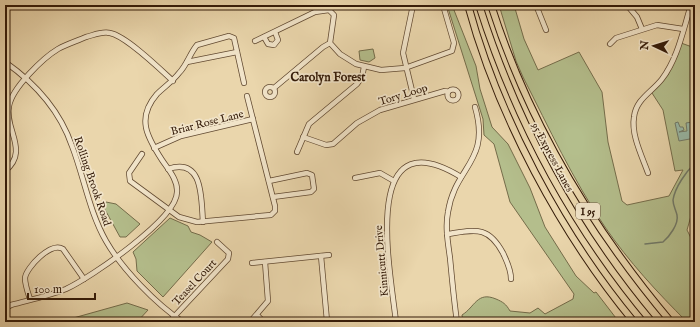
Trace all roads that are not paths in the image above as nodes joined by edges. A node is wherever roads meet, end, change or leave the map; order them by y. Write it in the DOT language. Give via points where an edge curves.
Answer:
graph roads {
  1 [pos="413,5"];
  2 [pos="443,5"];
  3 [pos="468,5"];
  4 [pos="479,5"];
  5 [pos="491,5"];
  6 [pos="536,5"];
  7 [pos="627,5"];
  8 [pos="691,5"];
  9 [pos="642,29"];
  10 [pos="684,29"];
  11 [pos="546,30"];
  12 [pos="275,32"];
  13 [pos="264,37"];
  14 [pos="255,41"];
  15 [pos="330,44"];
  16 [pos="610,44"];
  17 [pos="237,52"];
  18 [pos="5,62"];
  19 [pos="187,62"];
  20 [pos="364,67"];
  21 [pos="406,68"];
  22 [pos="27,78"];
  23 [pos="173,80"];
  24 [pos="244,83"];
  25 [pos="274,88"];
  26 [pos="448,92"];
  27 [pos="247,96"];
  28 [pos="414,99"];
  29 [pos="7,107"];
  30 [pos="475,107"];
  31 [pos="253,119"];
  32 [pos="303,137"];
  33 [pos="154,148"];
  34 [pos="297,152"];
  35 [pos="142,154"];
  36 [pos="168,169"];
  37 [pos="5,172"];
  38 [pos="648,173"];
  39 [pos="461,177"];
  40 [pos="355,178"];
  41 [pos="269,181"];
  42 [pos="394,181"];
  43 [pos="273,197"];
  44 [pos="170,210"];
  45 [pos="203,222"];
  46 [pos="447,234"];
  47 [pos="217,242"];
  48 [pos="329,255"];
  49 [pos="116,256"];
  50 [pos="321,256"];
  51 [pos="265,262"];
  52 [pos="252,263"];
  53 [pos="84,279"];
  54 [pos="511,279"];
  55 [pos="30,299"];
  56 [pos="5,308"];
  57 [pos="257,315"];
  58 [pos="175,316"];
  59 [pos="252,321"];
  60 [pos="327,321"];
  61 [pos="170,322"];
  62 [pos="183,322"];
  63 [pos="264,322"];
  64 [pos="396,322"];
  65 [pos="457,322"];
  66 [pos="634,322"];
  67 [pos="652,322"];
  68 [pos="671,322"];
  1 -- 21 [label="street" via="404,48"];
  2 -- 21 [label="street" via="454,48 448,54"];
  3 -- 66 [label="highway, I 95" via="503,102 536,174 593,268"];
  4 -- 67 [label="highway, 95 Express Lanes" via="506,82 543,162 594,246"];
  5 -- 68 [label="highway, I 95" via="522,89 555,156 610,244"];
  6 -- 11 [label="street"];
  7 -- 9 [label="street" via="637,17"];
  8 -- 10 [label="street"];
  9 -- 10 [label="street" via="657,25"];
  9 -- 16 [label="street" via="616,38"];
  10 -- 38 [label="street" via="670,67 641,100 635,112 634,127"];
  12 -- 13 [label="street"];
  12 -- 13 [label="street" via="278,40 274,45 268,44"];
  12 -- 15 [label="street" via="315,12 329,10 334,16"];
  13 -- 14 [label="street"];
  15 -- 20 [label="street" via="344,57"];
  15 -- 25 [label="street"];
  17 -- 19 [label="street"];
  17 -- 19 [label="street" via="235,40 230,36 197,46"];
  17 -- 24 [label="street"];
  18 -- 22 [label="street, Rolling Brook Road"];
  19 -- 23 [label="street"];
  20 -- 21 [label="street" via="381,70"];
  20 -- 32 [label="street" via="357,84 314,119"];
  21 -- 28 [label="street"];
  22 -- 23 [label="street" via="57,49 96,34 109,32 120,37"];
  22 -- 29 [label="street"];
  22 -- 49 [label="street, Rolling Brook Road" via="52,107 66,130 99,226"];
  23 -- 33 [label="street" via="151,102 146,115 146,128"];
  26 -- 28 [label="street, Tory Loop"];
  27 -- 31 [label="street"];
  28 -- 32 [label="street, Tory Loop" via="370,115 350,128 333,144 326,145"];
  29 -- 37 [label="street" via="16,148 12,165"];
  30 -- 39 [label="street" via="480,125 479,142 475,155"];
  31 -- 33 [label="street, Briar Rose Lane" via="181,136"];
  31 -- 41 [label="street, Briar Rose Lane"];
  32 -- 34 [label="street"];
  33 -- 36 [label="street"];
  35 -- 44 [label="street" via="129,171 129,178"];
  36 -- 44 [label="street" via="177,188 176,199"];
  36 -- 45 [label="street" via="186,168 196,176"];
  39 -- 42 [label="street" via="440,165 423,162 405,169"];
  39 -- 46 [label="street" via="449,204"];
  40 -- 42 [label="street" via="380,173"];
  41 -- 43 [label="street, Briar Rose Lane"];
  41 -- 43 [label="street" via="307,172 312,175 314,189 311,192"];
  42 -- 64 [label="street, Kinnicutt Drive" via="387,208 386,232"];
  43 -- 45 [label="street, Briar Rose Lane" via="275,211 271,215"];
  44 -- 45 [label="street" via="185,220"];
  44 -- 49 [label="street" via="152,229"];
  46 -- 54 [label="street" via="475,230 490,235 509,264"];
  46 -- 65 [label="street"];
  47 -- 58 [label="street, Teasel Court" via="229,253 228,259"];
  48 -- 50 [label="street"];
  49 -- 53 [label="street"];
  49 -- 58 [label="street, Rolling Brook Road" via="138,282"];
  50 -- 51 [label="street"];
  50 -- 60 [label="street"];
  51 -- 52 [label="street"];
  51 -- 57 [label="street" via="268,298 266,305"];
  53 -- 55 [label="street" via="59,291"];
  53 -- 55 [label="street" via="63,249 54,247 46,251 26,273"];
  55 -- 56 [label="street"];
  57 -- 59 [label="street"];
  57 -- 63 [label="street"];
  58 -- 61 [label="street"];
  58 -- 62 [label="street, Rolling Brook Road"];
}
